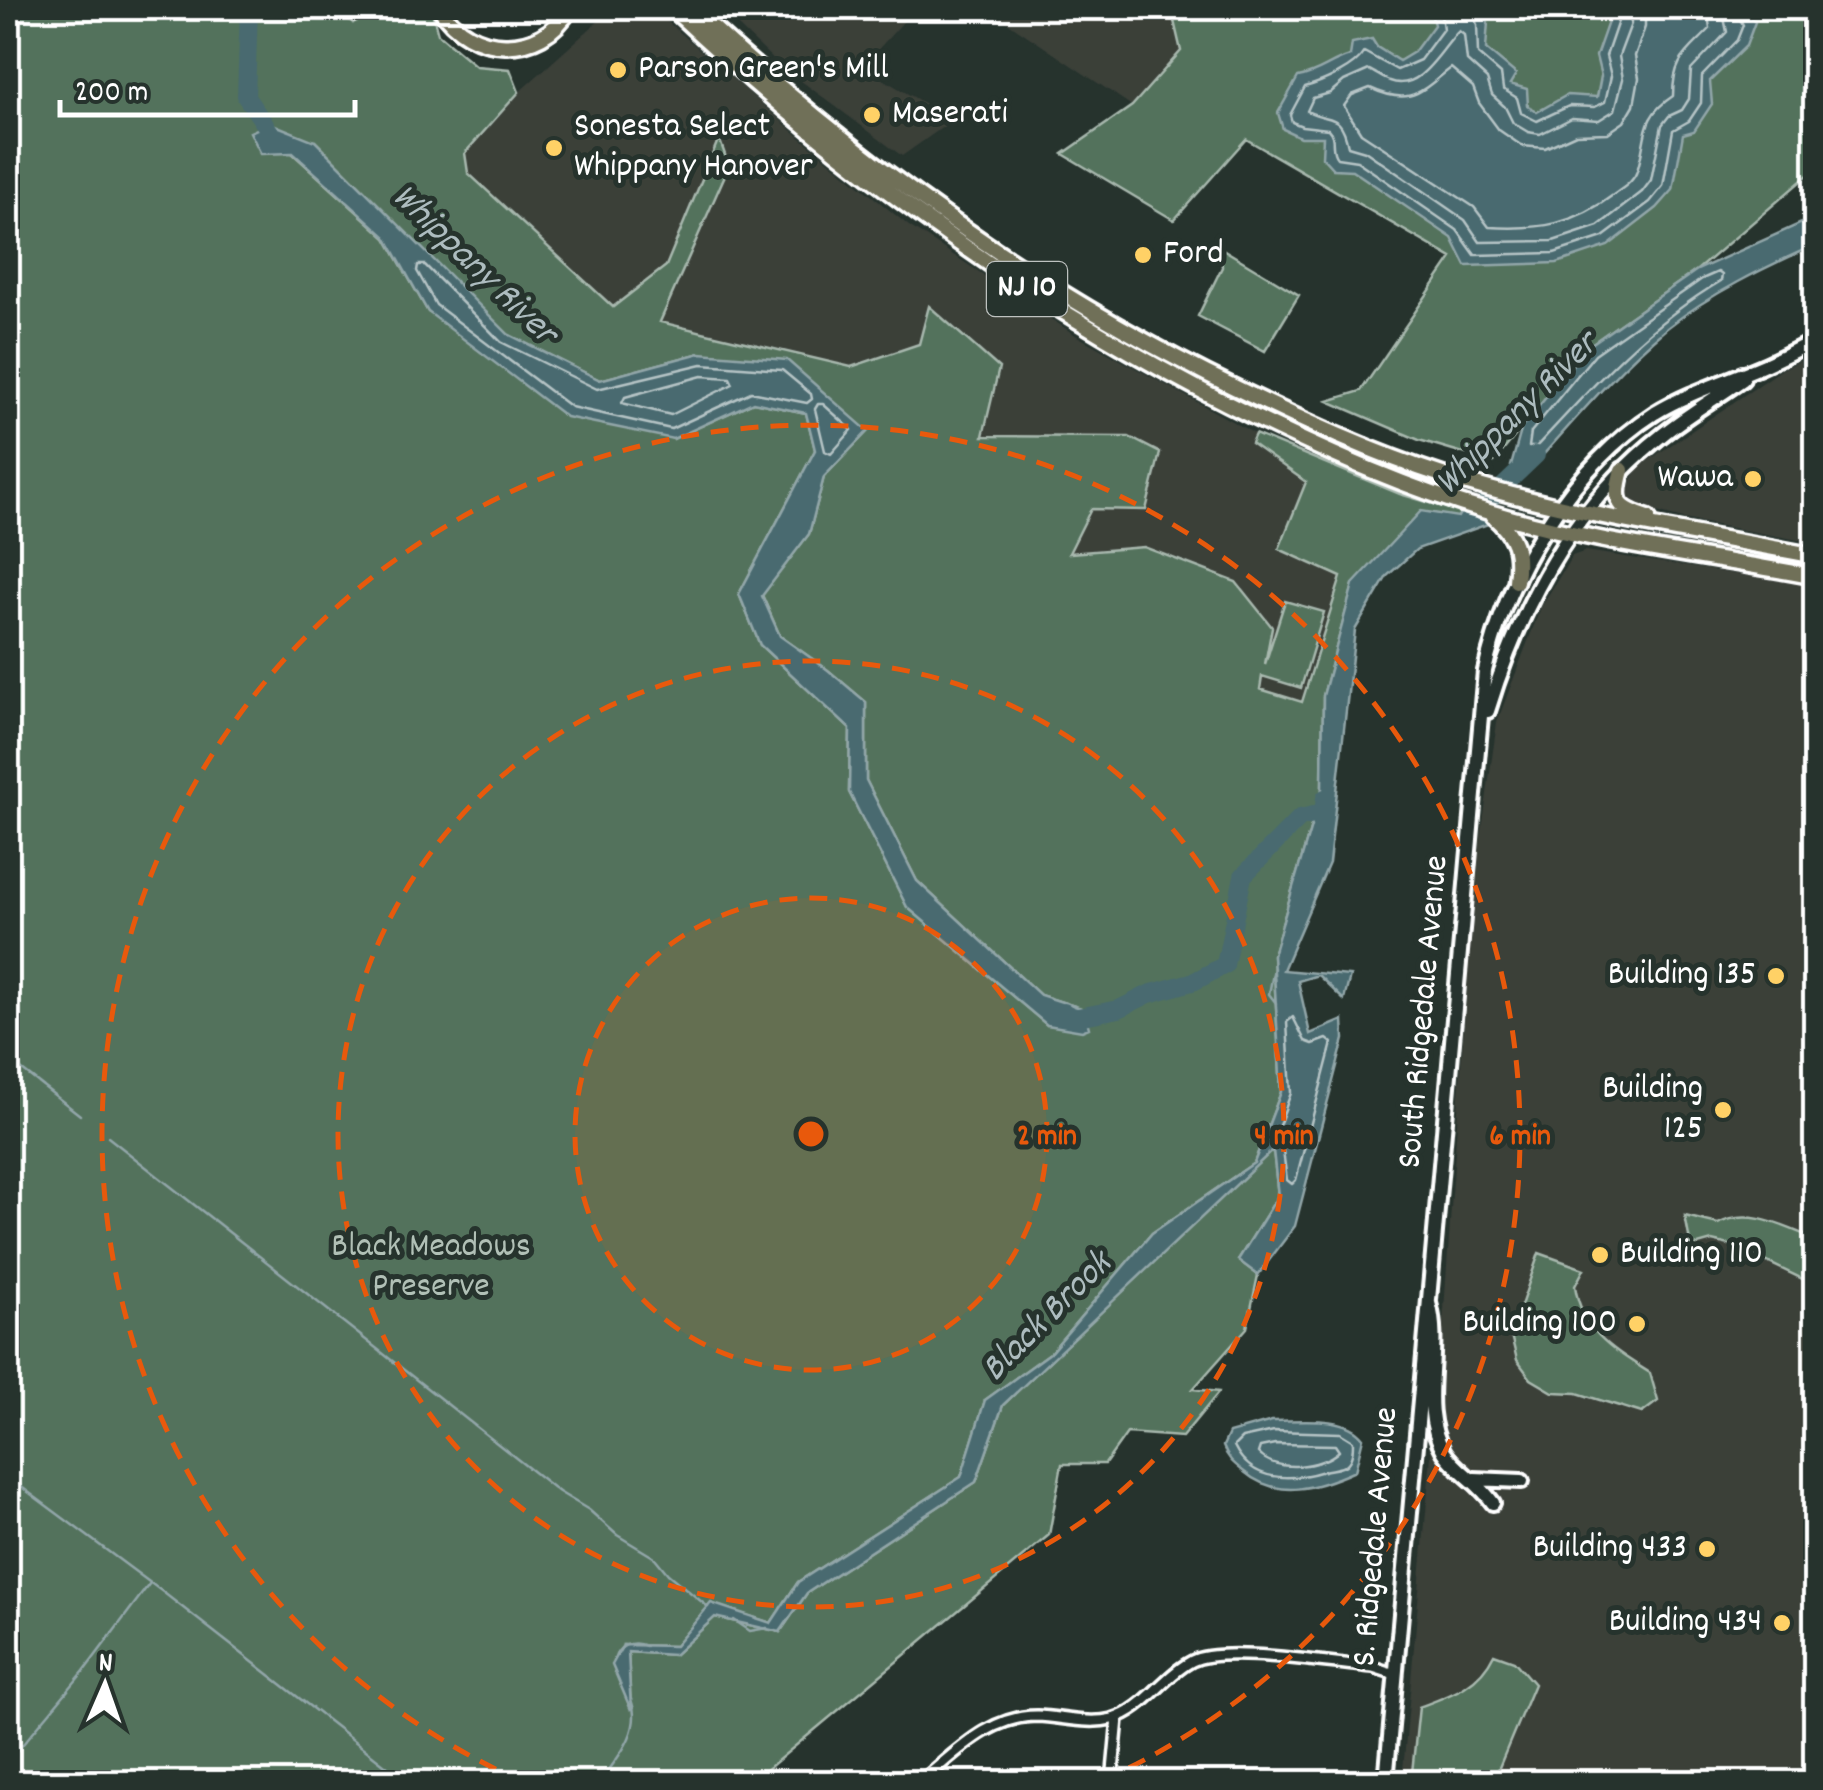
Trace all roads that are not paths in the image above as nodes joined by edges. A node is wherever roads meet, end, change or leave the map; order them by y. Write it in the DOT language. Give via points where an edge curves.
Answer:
graph roads {
  1 [pos="440,8"];
  2 [pos="570,8"];
  3 [pos="672,8"];
  4 [pos="691,8"];
  5 [pos="1816,340"];
  6 [pos="1762,366"];
  7 [pos="1622,470"];
  8 [pos="1560,508"];
  9 [pos="1489,512"];
  10 [pos="1584,514"];
  11 [pos="1548,527"];
  12 [pos="1671,530"];
  13 [pos="1572,532"];
  14 [pos="1816,556"];
  15 [pos="1816,576"];
  16 [pos="1516,581"];
  17 [pos="1481,732"];
  18 [pos="1428,1296"];
  19 [pos="1474,1479"];
  20 [pos="1522,1481"];
  21 [pos="1493,1502"];
  22 [pos="1395,1674"];
  23 [pos="1118,1718"];
  24 [pos="920,1782"];
  25 [pos="1112,1782"];
  26 [pos="1386,1782"];
  1 -- 2 [label="main road" via="465,35 504,46 542,36"];
  3 -- 9 [label="main road, NJ 10" via="875,183 1076,322 1365,469"];
  4 -- 8 [label="main road, NJ 10" via="859,154 948,220 1149,345 1389,456"];
  5 -- 6 [label="main road"];
  6 -- 7 [label="main road, South Ridgedale Avenue"];
  6 -- 8 [label="main road, South Ridgedale Avenue" via="1655,414 1592,466"];
  7 -- 10 [label="main road, South Ridgedale Avenue"];
  7 -- 12 [label="main road" via="1618,501"];
  8 -- 10 [label="main road, NJ 10"];
  8 -- 11 [label="main road, South Ridgedale Avenue"];
  9 -- 11 [label="main road, NJ 10"];
  9 -- 16 [label="main road" via="1516,543"];
  10 -- 12 [label="main road, NJ 10"];
  10 -- 13 [label="main road, South Ridgedale Avenue"];
  11 -- 13 [label="main road, NJ 10"];
  11 -- 16 [label="main road, South Ridgedale Avenue"];
  12 -- 14 [label="main road, NJ 10"];
  13 -- 15 [label="main road, NJ 10"];
  13 -- 17 [label="main road, South Ridgedale Avenue" via="1512,638"];
  16 -- 17 [label="main road, South Ridgedale Avenue" via="1490,650"];
  17 -- 18 [label="main road, South Ridgedale Avenue"];
  18 -- 19 [label="main road" via="1436,1324 1433,1421 1444,1452"];
  18 -- 22 [label="main road, S. Ridgedale Avenue"];
  19 -- 20 [label="main road"];
  19 -- 21 [label="main road"];
  22 -- 23 [label="street" via="1208,1655 1187,1663"];
  22 -- 26 [label="main road, S. Ridgedale Avenue"];
  23 -- 24 [label="street" via="1006,1720"];
  23 -- 25 [label="street"];
}
